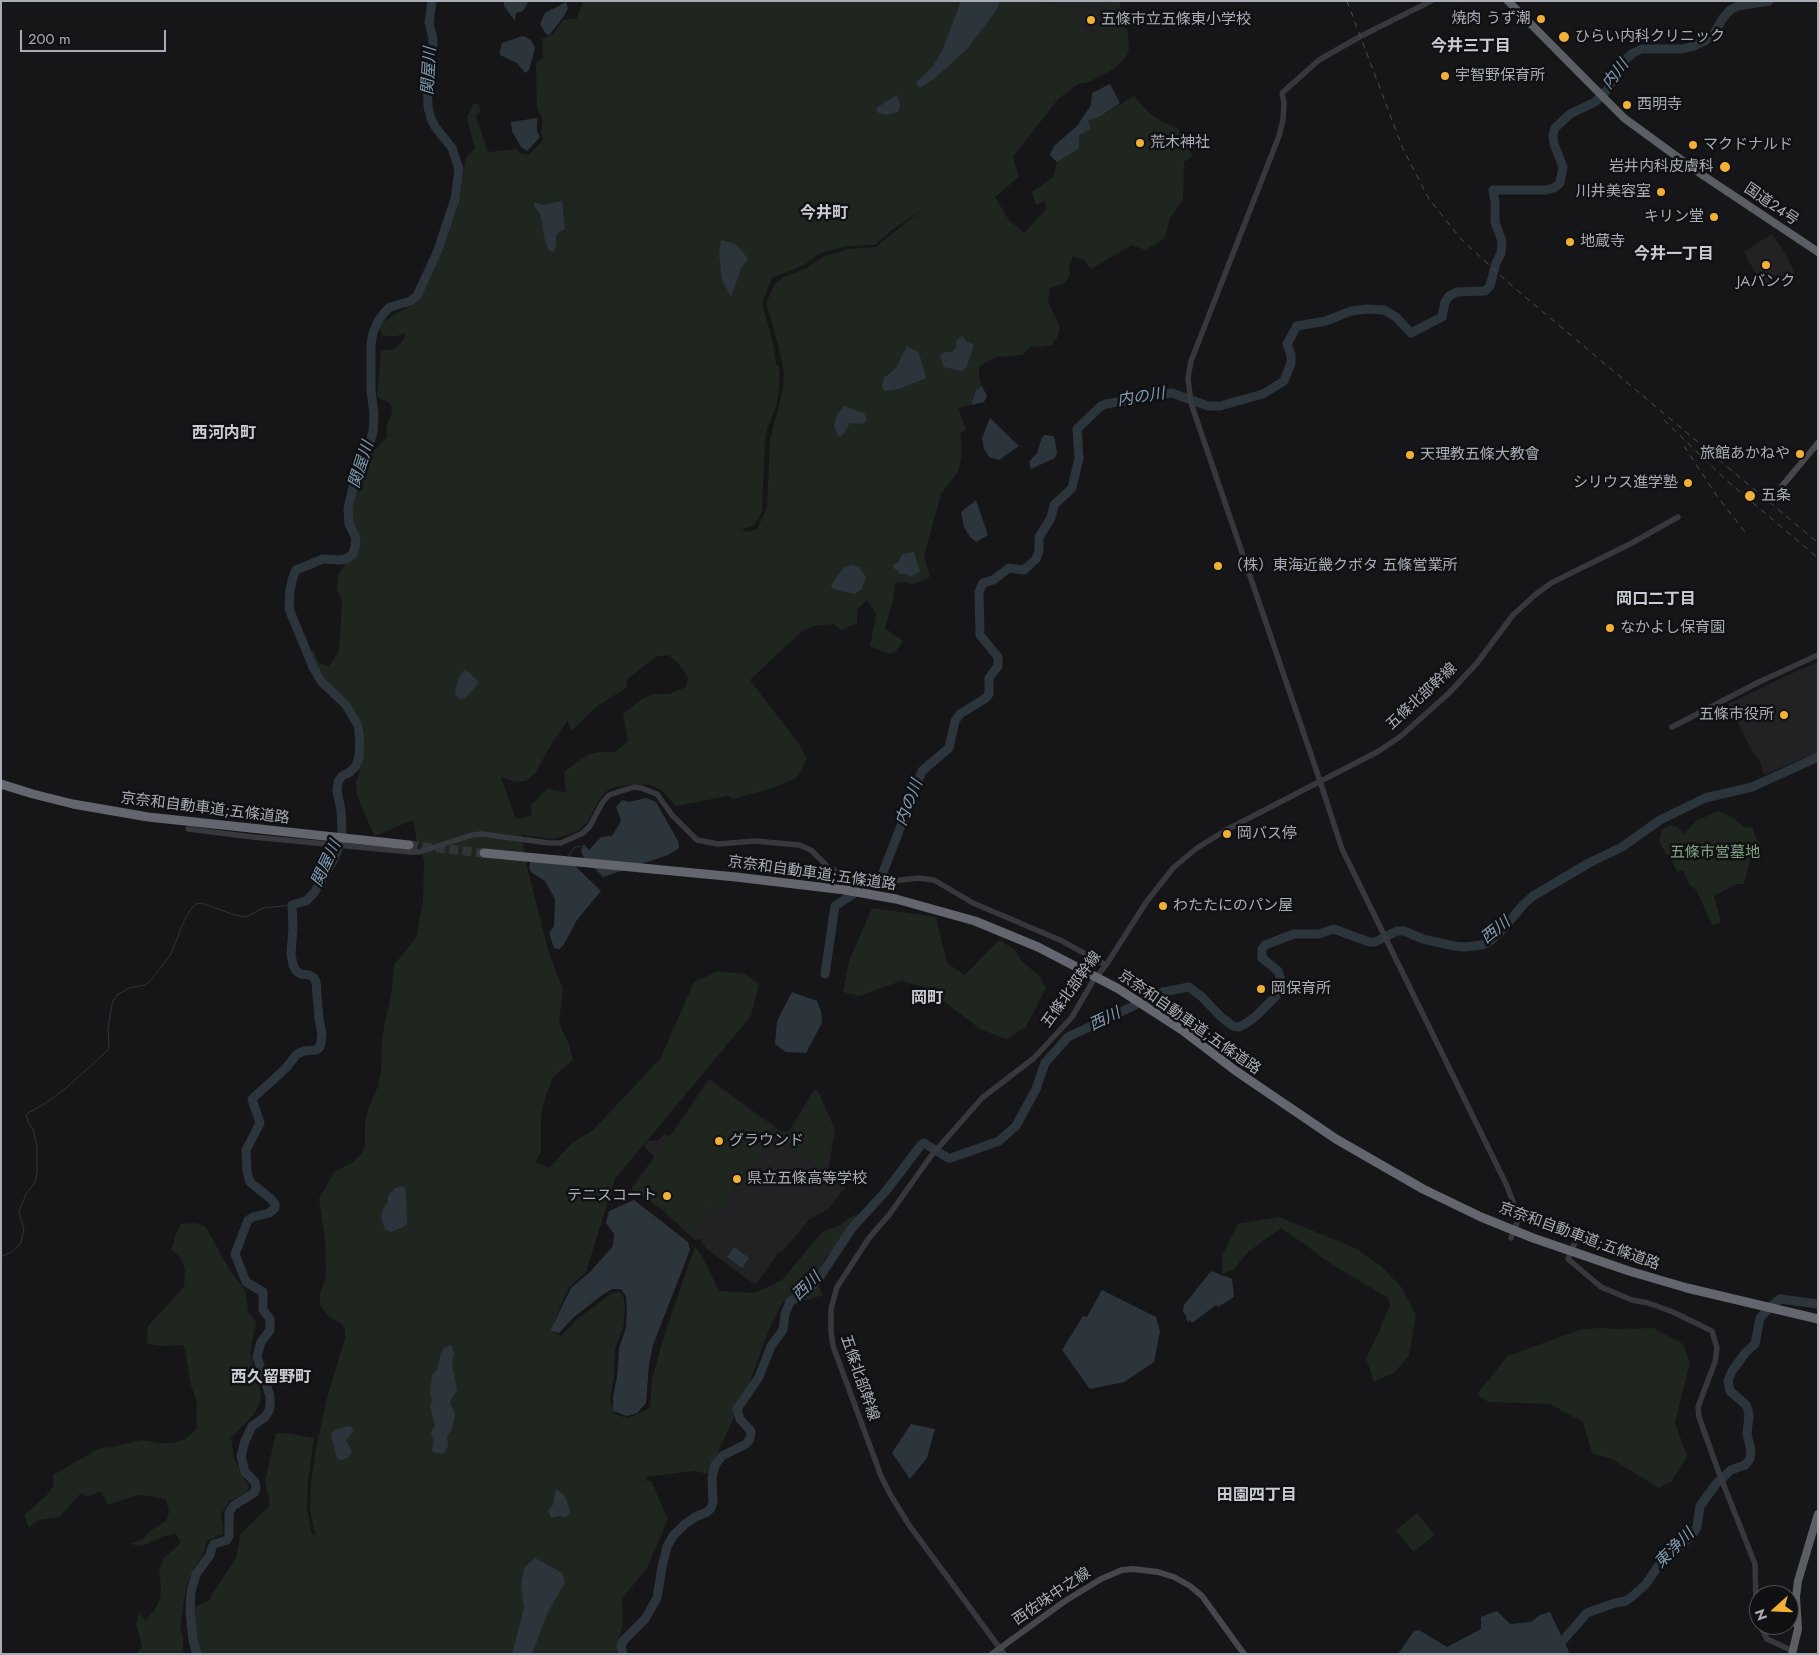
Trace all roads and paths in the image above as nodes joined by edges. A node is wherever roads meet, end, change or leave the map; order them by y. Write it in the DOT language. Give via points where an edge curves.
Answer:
graph roads {
  1 [pos="1431,1"];
  2 [pos="1508,1"];
  3 [pos="1818,252"];
  4 [pos="1818,443"];
  5 [pos="1782,486"];
  6 [pos="1678,517"];
  7 [pos="1818,655"];
  8 [pos="1672,727"];
  9 [pos="1320,781"];
  10 [pos="1,784"];
  11 [pos="188,828"];
  12 [pos="410,849"];
  13 [pos="484,853"];
  14 [pos="1106,965"];
  15 [pos="1511,1238"];
  16 [pos="1576,1240"];
  17 [pos="1767,1307"];
  18 [pos="1818,1313"];
  19 [pos="1818,1319"];
  20 [pos="1818,1514"];
  21 [pos="1756,1585"];
  22 [pos="1765,1635"];
  23 [pos="1001,1651"];
  24 [pos="1793,1653"];
  25 [pos="992,1654"];
  26 [pos="1244,1654"];
  1 -- 9 [label="street" via="1319,60 1282,93 1283,120 1279,136 1191,361 1188,378 1191,402"];
  2 -- 3 [label="highway, 国道24号" via="1624,118"];
  4 -- 5 [label="main road"];
  6 -- 9 [label="street, 五條北部幹線" via="1551,583 1513,615 1477,663 1402,736"];
  7 -- 8 [label="street"];
  9 -- 14 [label="street, 五條北部幹線" via="1226,830 1174,867 1147,901"];
  9 -- 15 [label="street" via="1342,850 1520,1218"];
  10 -- 12 [label="highway, 京奈和自動車道;五條道路" via="73,804 148,817 392,844"];
  11 -- 12 [label="street" via="253,837"];
  12 -- 14 [label="street" via="419,852 482,834 561,843 583,833 609,795 641,788 657,794 696,840 718,844 755,841 800,845 811,850 833,870 851,878 882,882 918,878 934,880 973,903 1060,940"];
  13 -- 17 [label="highway, 京奈和自動車道;五條道路" via="811,886 896,899 975,920 1038,946 1117,988 1336,1139 1423,1189 1524,1235 1593,1260 1687,1288"];
  14 -- 23 [label="street, 五條北部幹線" via="1072,1016 1050,1041 1034,1058 982,1098 930,1156 837,1287 832,1309 830,1331 833,1346 872,1455 890,1494"];
  16 -- 21 [label="street" via="1568,1260 1601,1287 1673,1312 1712,1331 1716,1339 1716,1355 1698,1407 1699,1417 1755,1564"];
  17 -- 18 [label="highway"];
  17 -- 19 [label="highway, 京奈和自動車道;五條道路"];
  20 -- 24 [label="highway" via="1798,1581 1798,1629"];
  22 -- 24 [label="street"];
  23 -- 25 [label="main road, 西佐味中之線"];
  23 -- 26 [label="main road, 西佐味中之線" via="1065,1600 1101,1579 1133,1569 1158,1572 1190,1586 1202,1596"];
}
